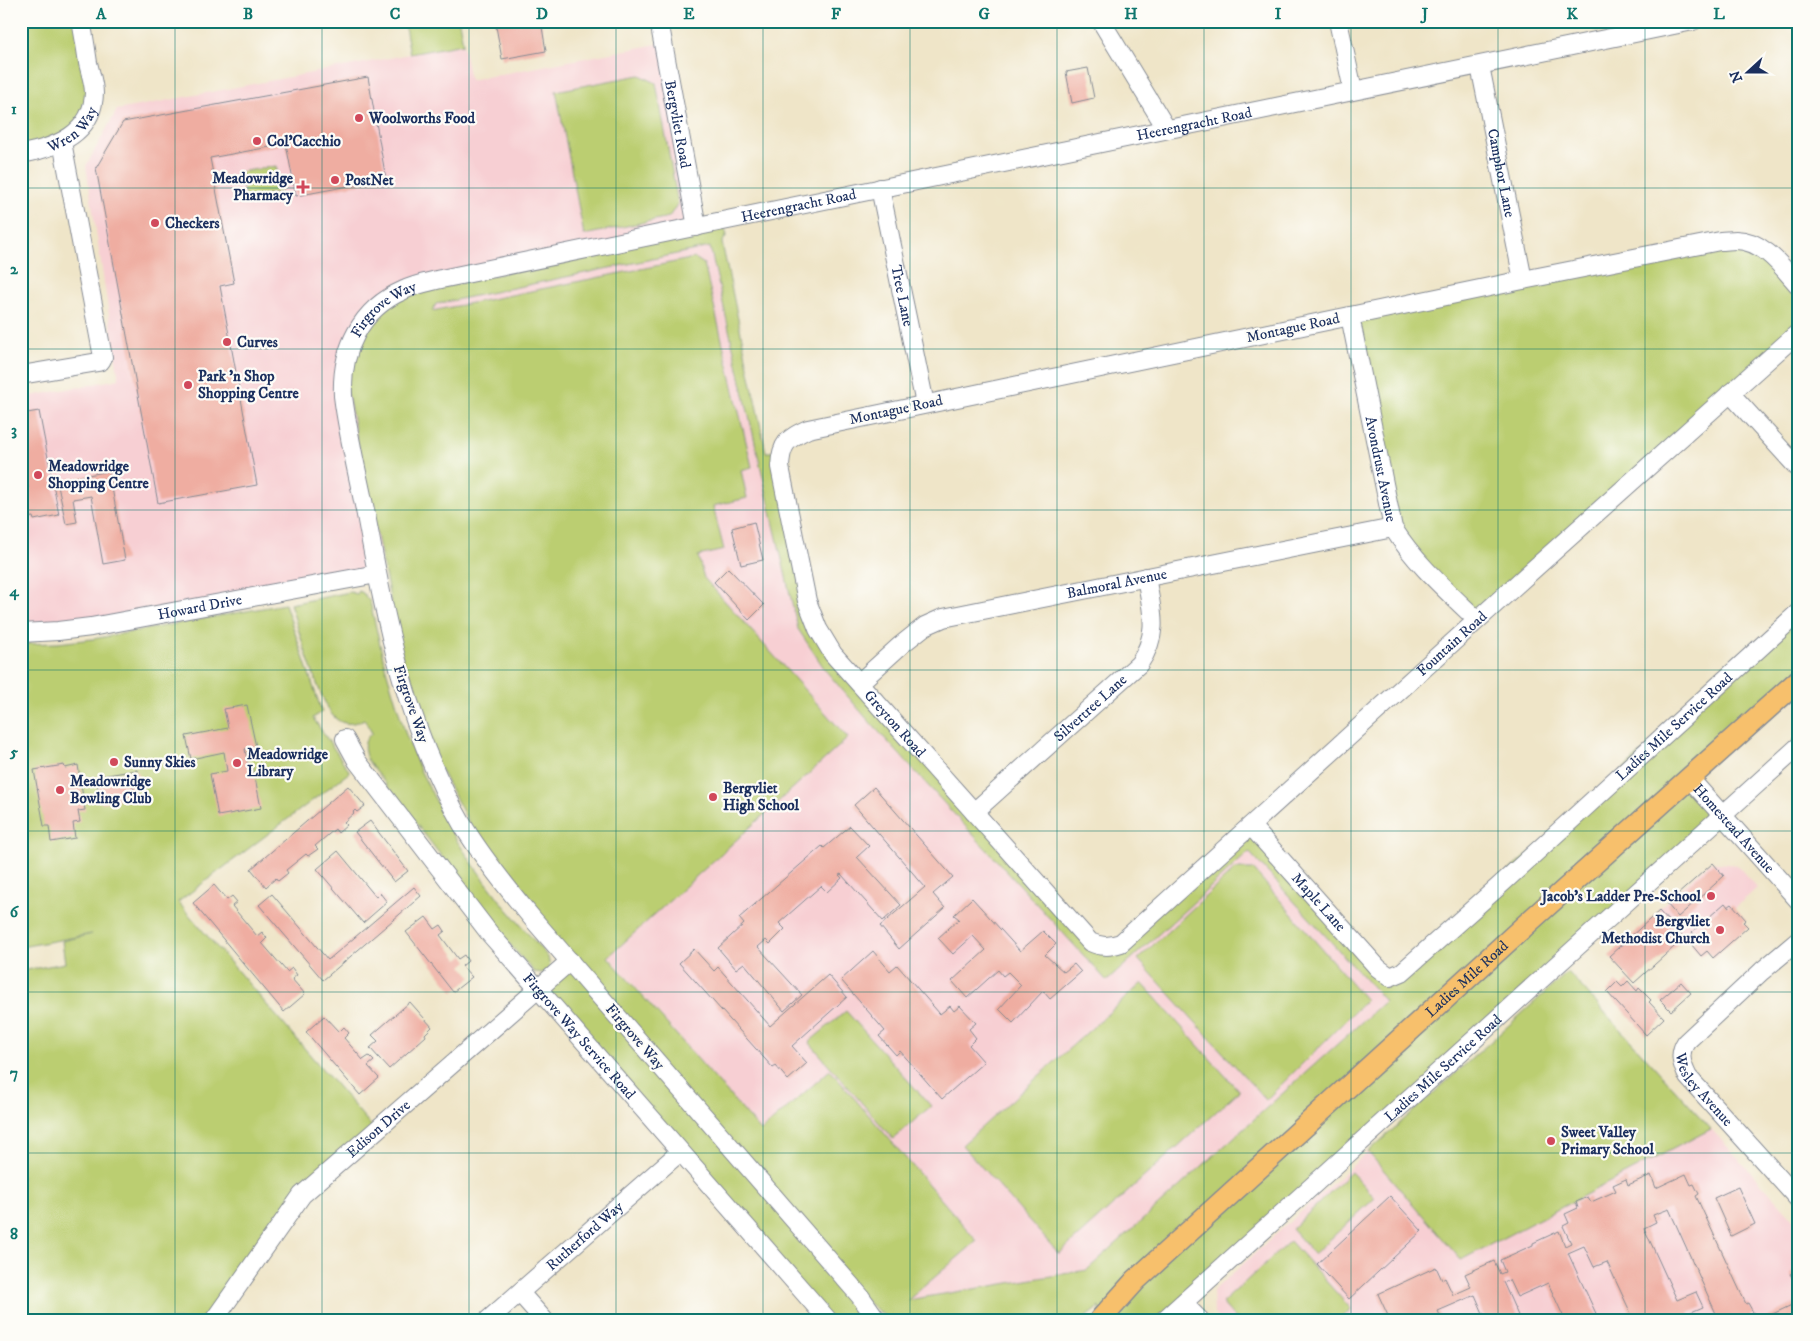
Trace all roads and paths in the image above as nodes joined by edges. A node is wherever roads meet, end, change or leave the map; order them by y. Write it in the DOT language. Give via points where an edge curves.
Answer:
graph roads {
  1 [pos="80,21"];
  2 [pos="659,21"];
  3 [pos="1101,21"];
  4 [pos="1338,21"];
  5 [pos="1693,21"];
  6 [pos="1480,66"];
  7 [pos="1352,90"];
  8 [pos="1166,128"];
  9 [pos="62,142"];
  10 [pos="21,154"];
  11 [pos="880,188"];
  12 [pos="697,227"];
  13 [pos="1523,280"];
  14 [pos="1799,286"];
  15 [pos="1350,316"];
  16 [pos="1799,332"];
  17 [pos="21,375"];
  18 [pos="1730,393"];
  19 [pos="925,404"];
  20 [pos="780,452"];
  21 [pos="1799,469"];
  22 [pos="1393,528"];
  23 [pos="377,574"];
  24 [pos="1146,577"];
  25 [pos="1799,612"];
  26 [pos="1477,620"];
  27 [pos="21,632"];
  28 [pos="1799,680"];
  29 [pos="859,683"];
  30 [pos="345,739"];
  31 [pos="1799,746"];
  32 [pos="1690,778"];
  33 [pos="974,812"];
  34 [pos="1723,816"];
  35 [pos="1250,826"];
  36 [pos="1799,901"];
  37 [pos="1799,940"];
  38 [pos="1100,946"];
  39 [pos="570,961"];
  40 [pos="1390,977"];
  41 [pos="537,989"];
  42 [pos="680,1152"];
  43 [pos="1799,1200"];
  44 [pos="1136,1280"];
  45 [pos="520,1292"];
  46 [pos="860,1296"];
  47 [pos="1183,1303"];
  48 [pos="214,1320"];
  49 [pos="488,1320"];
  50 [pos="544,1320"];
  51 [pos="828,1320"];
  52 [pos="877,1320"];
  53 [pos="890,1320"];
  54 [pos="1082,1320"];
  55 [pos="1100,1320"];
  56 [pos="1164,1320"];
  57 [pos="1200,1320"];
  1 -- 9 [label="street, Wren Way" via="94,92 89,114 79,129"];
  2 -- 12 [label="street, Bergvliet Road"];
  3 -- 8 [label="street"];
  4 -- 7 [label="street"];
  5 -- 6 [label="street, Heerengracht Road"];
  6 -- 7 [label="street, Heerengracht Road"];
  6 -- 13 [label="street, Camphor Lane"];
  7 -- 8 [label="street, Heerengracht Road"];
  8 -- 11 [label="street, Heerengracht Road"];
  9 -- 10 [label="street, Wren Way"];
  9 -- 17 [label="street" via="103,357 98,362"];
  11 -- 12 [label="street, Heerengracht Road"];
  11 -- 19 [label="street, Tree Lane"];
  12 -- 23 [label="street, Firgrove Way" via="441,279 406,289 375,309 360,326 349,348 342,383 345,414"];
  13 -- 14 [label="street, Montague Road" via="1738,240 1753,244 1768,254"];
  13 -- 15 [label="street, Montague Road"];
  15 -- 19 [label="street, Montague Road"];
  15 -- 22 [label="street, Avondrust Avenue"];
  16 -- 18 [label="street, Fountain Road"];
  18 -- 21 [label="street"];
  18 -- 26 [label="street, Fountain Road"];
  19 -- 20 [label="street, Montague Road" via="808,429 791,437"];
  20 -- 29 [label="street, Greyton Road" via="780,468 807,601 833,654"];
  22 -- 24 [label="street, Balmoral Avenue"];
  22 -- 26 [label="street, Avondrust Avenue" via="1419,562"];
  23 -- 27 [label="street, Howard Drive" via="91,627"];
  23 -- 39 [label="street, Firgrove Way" via="396,662 435,771 463,824 497,875"];
  24 -- 29 [label="street, Balmoral Avenue" via="943,618 925,626"];
  24 -- 33 [label="street, Silvertree Lane" via="1153,620 1152,636 1139,664"];
  25 -- 40 [label="street, Ladies Mile Service Road" via="1491,894 1402,972"];
  26 -- 35 [label="street, Fountain Road"];
  28 -- 32 [label="main road, Ladies Mile Road"];
  29 -- 33 [label="street, Greyton Road"];
  30 -- 41 [label="street, Firgrove Way Service Road" via="357,761 490,934"];
  31 -- 34 [label="street, Ladies Mile Service Road"];
  32 -- 34 [label="street, Homestead Avenue"];
  32 -- 44 [label="main road, Ladies Mile Road"];
  33 -- 38 [label="street, Greyton Road" via="1090,942"];
  34 -- 36 [label="street, Homestead Avenue"];
  34 -- 47 [label="street, Ladies Mile Service Road"];
  35 -- 38 [label="street, Fountain Road" via="1121,943 1111,947"];
  35 -- 40 [label="street, Maple Lane" via="1378,968"];
  37 -- 43 [label="street, Wesley Avenue" via="1686,1042 1682,1047 1681,1061 1688,1077"];
  39 -- 41 [label="street, Edison Drive"];
  39 -- 46 [label="street, Firgrove Way"];
  41 -- 42 [label="street, Firgrove Way Service Road"];
  41 -- 48 [label="street, Edison Drive" via="302,1195"];
  42 -- 45 [label="street, Rutherford Way"];
  42 -- 51 [label="street, Firgrove Way Service Road"];
  44 -- 54 [label="main road, Ladies Mile Road"];
  44 -- 55 [label="main road, Ladies Mile Road"];
  45 -- 49 [label="street, Rutherford Way"];
  45 -- 50 [label="street"];
  46 -- 52 [label="street, Firgrove Way"];
  46 -- 53 [label="street, Firgrove Way"];
  47 -- 56 [label="street, Ladies Mile Service Road"];
  47 -- 57 [label="street"];
}
